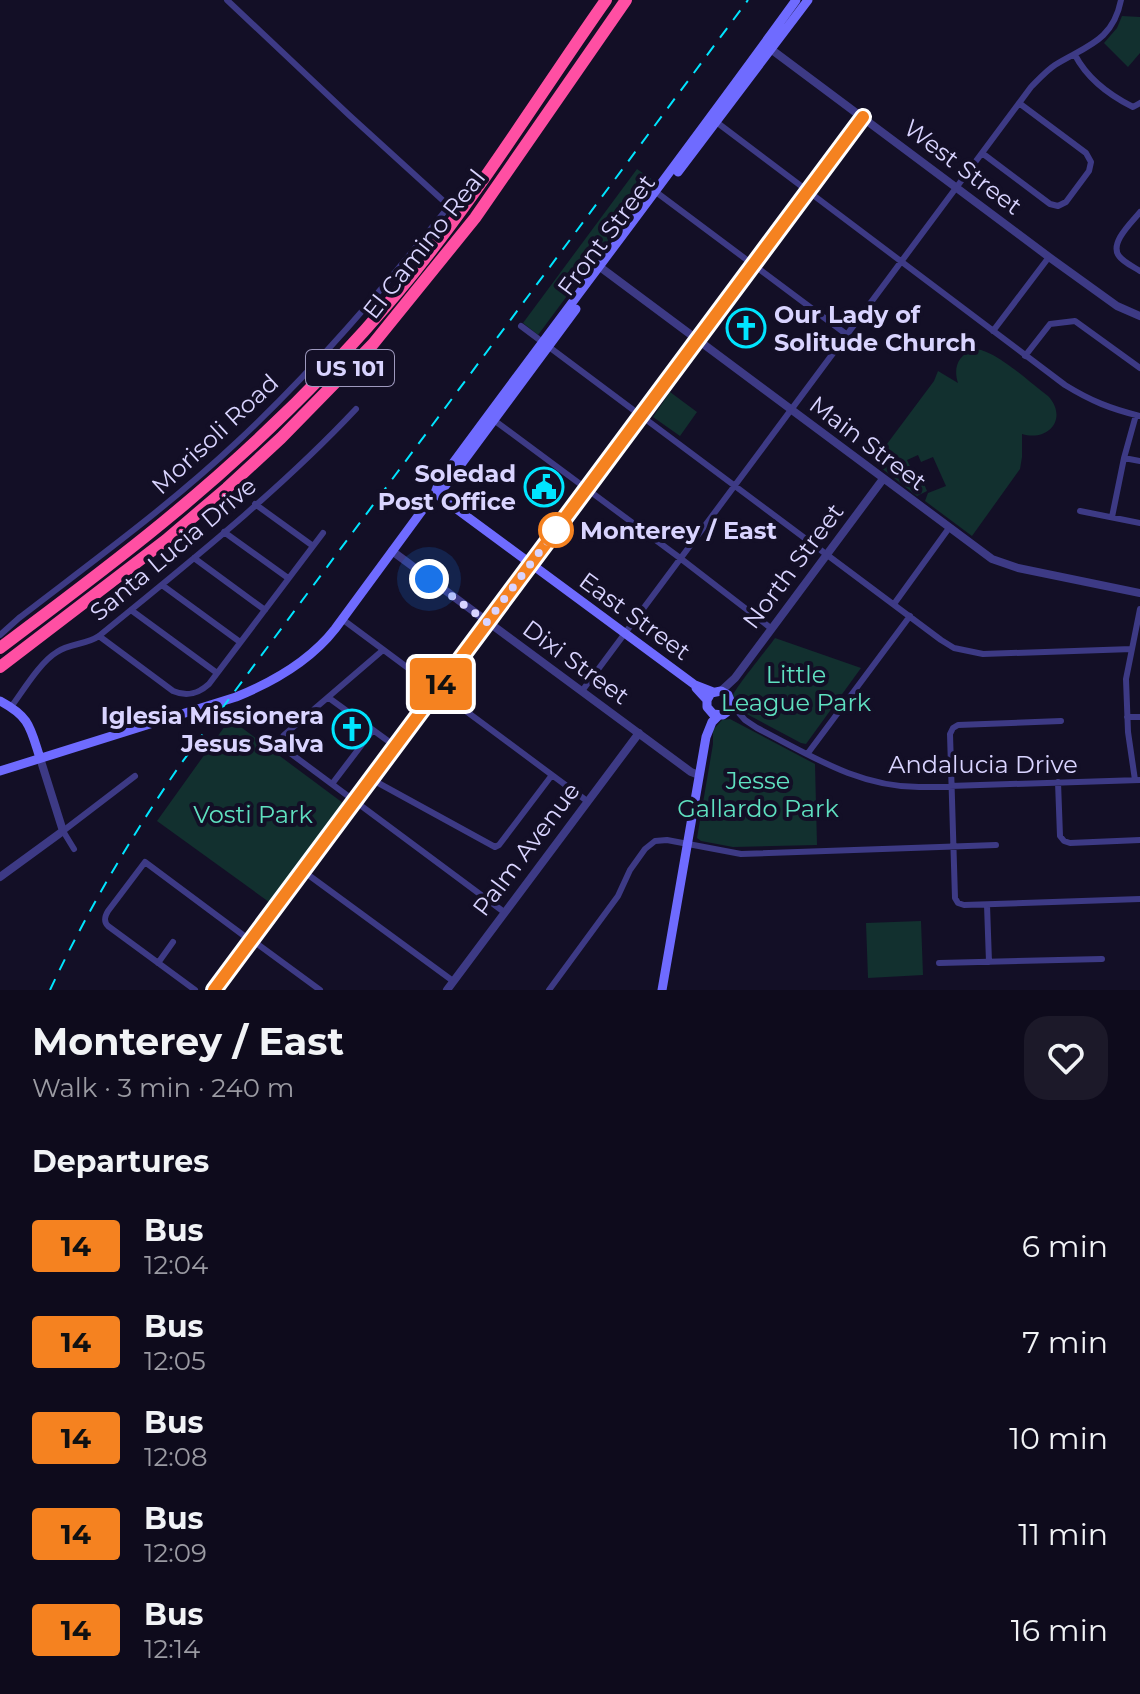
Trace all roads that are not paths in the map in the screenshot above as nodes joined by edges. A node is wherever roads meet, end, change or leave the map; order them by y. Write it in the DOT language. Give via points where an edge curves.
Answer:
graph roads {
  1 [pos="227,0"];
  2 [pos="606,0"];
  3 [pos="626,0"];
  4 [pos="796,0"];
  5 [pos="808,0"];
  6 [pos="1121,0"];
  7 [pos="768,46"];
  8 [pos="1075,55"];
  9 [pos="1019,103"];
  10 [pos="1136,105"];
  11 [pos="863,117"];
  12 [pos="713,119"];
  13 [pos="982,153"];
  14 [pos="956,186"];
  15 [pos="808,192"];
  16 [pos="658,193"];
  17 [pos="1140,212"];
  18 [pos="1049,257"];
  19 [pos="901,260"];
  20 [pos="753,265"];
  21 [pos="602,269"];
  22 [pos="1140,271"];
  23 [pos="1140,316"];
  24 [pos="521,326"];
  25 [pos="993,331"];
  26 [pos="846,334"];
  27 [pos="697,340"];
  28 [pos="546,344"];
  29 [pos="1025,356"];
  30 [pos="1140,368"];
  31 [pos="356,409"];
  32 [pos="790,409"];
  33 [pos="641,416"];
  34 [pos="1138,416"];
  35 [pos="491,418"];
  36 [pos="1124,458"];
  37 [pos="1140,461"];
  38 [pos="883,479"];
  39 [pos="734,486"];
  40 [pos="586,489"];
  41 [pos="435,493"];
  42 [pos="255,504"];
  43 [pos="1080,511"];
  44 [pos="1112,517"];
  45 [pos="1140,523"];
  46 [pos="949,528"];
  47 [pos="224,532"];
  48 [pos="323,533"];
  49 [pos="313,546"];
  50 [pos="392,551"];
  51 [pos="827,555"];
  52 [pos="194,558"];
  53 [pos="680,558"];
  54 [pos="531,564"];
  55 [pos="288,578"];
  56 [pos="162,585"];
  57 [pos="1140,593"];
  58 [pos="894,604"];
  59 [pos="1140,609"];
  60 [pos="131,610"];
  61 [pos="265,610"];
  62 [pos="910,616"];
  63 [pos="342,619"];
  64 [pos="487,622"];
  65 [pos="772,629"];
  66 [pos="624,633"];
  67 [pos="0,635"];
  68 [pos="99,636"];
  69 [pos="240,642"];
  70 [pos="0,648"];
  71 [pos="1132,649"];
  72 [pos="383,650"];
  73 [pos="0,667"];
  74 [pos="217,673"];
  75 [pos="437,689"];
  76 [pos="582,691"];
  77 [pos="329,698"];
  78 [pos="718,698"];
  79 [pos="0,701"];
  80 [pos="11,707"];
  81 [pos="721,715"];
  82 [pos="1127,717"];
  83 [pos="1140,717"];
  84 [pos="745,720"];
  85 [pos="1061,721"];
  86 [pos="373,730"];
  87 [pos="639,733"];
  88 [pos="706,737"];
  89 [pos="395,746"];
  90 [pos="808,753"];
  91 [pos="40,758"];
  92 [pos="0,771"];
  93 [pos="552,775"];
  94 [pos="699,775"];
  95 [pos="135,776"];
  96 [pos="371,779"];
  97 [pos="1138,780"];
  98 [pos="1058,782"];
  99 [pos="332,784"];
  100 [pos="952,786"];
  101 [pos="355,801"];
  102 [pos="587,801"];
  103 [pos="63,831"];
  104 [pos="1140,840"];
  105 [pos="688,843"];
  106 [pos="996,845"];
  107 [pos="954,846"];
  108 [pos="74,849"];
  109 [pos="303,871"];
  110 [pos="0,877"];
  111 [pos="1140,899"];
  112 [pos="987,905"];
  113 [pos="504,912"];
  114 [pos="251,940"];
  115 [pos="173,942"];
  116 [pos="1102,959"];
  117 [pos="989,962"];
  118 [pos="158,963"];
  119 [pos="939,963"];
  120 [pos="453,981"];
  121 [pos="195,990"];
  122 [pos="214,990"];
  123 [pos="320,990"];
  124 [pos="447,990"];
  125 [pos="549,990"];
  126 [pos="662,990"];
  1 -- 67 [label="street, Morisoli Road" via="449,206 345,332 238,442"];
  2 -- 70 [label="highway, El Camino Real / US 101" via="463,209 337,361 175,513"];
  3 -- 73 [label="highway, El Camino Real / US 101" via="475,218 373,344 227,488"];
  4 -- 7 [label="main road, Front Street"];
  5 -- 7 [label="main road, Front Street"];
  6 -- 8 [label="street" via="1107,31"];
  7 -- 11 [label="street, West Street"];
  7 -- 12 [label="main road, Front Street"];
  8 -- 9 [label="street" via="1047,71"];
  8 -- 10 [label="street" via="1089,76 1123,102"];
  9 -- 13 [label="street"];
  9 -- 13 [label="street" via="1086,153 1089,171 1058,206"];
  11 -- 14 [label="street, West Street"];
  11 -- 15 [label="street"];
  12 -- 15 [label="street"];
  12 -- 16 [label="main road, Front Street"];
  13 -- 14 [label="street"];
  14 -- 18 [label="street, West Street"];
  14 -- 19 [label="street"];
  15 -- 19 [label="street"];
  15 -- 20 [label="street"];
  16 -- 20 [label="street"];
  16 -- 21 [label="main road, Front Street"];
  17 -- 22 [label="street" via="1116,249"];
  18 -- 23 [label="street, West Street" via="1117,306"];
  18 -- 25 [label="street"];
  19 -- 25 [label="street"];
  19 -- 26 [label="street"];
  20 -- 26 [label="street"];
  20 -- 27 [label="street"];
  21 -- 27 [label="street, Main Street"];
  21 -- 28 [label="main road, Front Street"];
  24 -- 28 [label="street"];
  25 -- 29 [label="street"];
  26 -- 32 [label="street"];
  27 -- 32 [label="street, Main Street"];
  27 -- 33 [label="street"];
  28 -- 33 [label="street"];
  28 -- 35 [label="main road, Front Street"];
  29 -- 30 [label="street" via="1050,324 1075,321"];
  29 -- 34 [label="street" via="1096,403"];
  31 -- 42 [label="street, Santa Lucia Drive"];
  32 -- 38 [label="street, Main Street"];
  32 -- 39 [label="street"];
  33 -- 39 [label="street"];
  33 -- 40 [label="street"];
  34 -- 36 [label="street"];
  35 -- 40 [label="street"];
  35 -- 41 [label="main road, Front Street"];
  36 -- 37 [label="street"];
  36 -- 44 [label="street"];
  38 -- 46 [label="street, Main Street"];
  38 -- 51 [label="street, North Street"];
  39 -- 51 [label="street"];
  39 -- 53 [label="street"];
  40 -- 53 [label="street"];
  40 -- 54 [label="street"];
  41 -- 50 [label="main road, Front Street"];
  41 -- 54 [label="main road, East Street"];
  42 -- 47 [label="street, Santa Lucia Drive"];
  42 -- 49 [label="street"];
  43 -- 44 [label="street"];
  44 -- 45 [label="street"];
  46 -- 57 [label="street, Main Street" via="1005,565"];
  46 -- 58 [label="street"];
  47 -- 52 [label="street, Santa Lucia Drive"];
  47 -- 55 [label="street"];
  48 -- 49 [label="street"];
  49 -- 55 [label="street"];
  50 -- 63 [label="main road, Front Street"];
  50 -- 64 [label="street, Dixi Street"];
  51 -- 58 [label="street"];
  51 -- 65 [label="street, North Street"];
  52 -- 56 [label="street, Santa Lucia Drive"];
  52 -- 61 [label="street"];
  53 -- 65 [label="street"];
  53 -- 66 [label="street"];
  54 -- 64 [label="street"];
  54 -- 66 [label="main road, East Street"];
  55 -- 61 [label="street"];
  56 -- 60 [label="street, Santa Lucia Drive"];
  56 -- 69 [label="street"];
  58 -- 62 [label="street"];
  59 -- 71 [label="street"];
  60 -- 68 [label="street, Santa Lucia Drive"];
  60 -- 74 [label="street"];
  61 -- 69 [label="street"];
  62 -- 71 [label="street" via="966,652"];
  62 -- 90 [label="street"];
  63 -- 72 [label="street"];
  63 -- 91 [label="main road, Front Street" via="311,653 259,688"];
  64 -- 75 [label="street"];
  64 -- 76 [label="street, Dixi Street"];
  65 -- 78 [label="street, North Street"];
  66 -- 76 [label="street"];
  66 -- 78 [label="main road, East Street"];
  68 -- 74 [label="street" via="179,694 198,692"];
  68 -- 80 [label="street, Santa Lucia Drive" via="56,652"];
  69 -- 74 [label="street"];
  71 -- 82 [label="street"];
  72 -- 75 [label="street"];
  72 -- 77 [label="street"];
  75 -- 89 [label="street"];
  75 -- 93 [label="street"];
  76 -- 87 [label="street, Dixi Street"];
  77 -- 86 [label="street"];
  77 -- 99 [label="street" via="278,744"];
  78 -- 81 [label="main road" via="728,711"];
  78 -- 81 [label="main road, East Street" via="713,714"];
  78 -- 84 [label="street, Andalucia Drive"];
  78 -- 88 [label="main road"];
  79 -- 80 [label="main road"];
  80 -- 91 [label="main road" via="28,723"];
  81 -- 84 [label="street, Andalucia Drive"];
  81 -- 88 [label="main road"];
  82 -- 83 [label="street"];
  82 -- 97 [label="street"];
  84 -- 90 [label="street, Andalucia Drive"];
  85 -- 100 [label="street" via="958,725 950,734"];
  86 -- 89 [label="street"];
  86 -- 99 [label="street"];
  87 -- 94 [label="street, Dixi Street"];
  87 -- 102 [label="street, Palm Avenue"];
  88 -- 94 [label="main road"];
  89 -- 96 [label="street"];
  90 -- 100 [label="street, Andalucia Drive" via="877,783"];
  91 -- 92 [label="main road, Front Street"];
  91 -- 103 [label="street"];
  93 -- 96 [label="street" via="495,847"];
  93 -- 102 [label="street"];
  94 -- 105 [label="main road"];
  95 -- 103 [label="street"];
  96 -- 101 [label="street"];
  97 -- 98 [label="street, Andalucia Drive"];
  98 -- 100 [label="street, Andalucia Drive"];
  98 -- 104 [label="street" via="1064,841"];
  99 -- 101 [label="street"];
  100 -- 107 [label="street"];
  101 -- 109 [label="street"];
  101 -- 113 [label="street"];
  102 -- 113 [label="street, Palm Avenue"];
  103 -- 108 [label="street"];
  103 -- 110 [label="street"];
  105 -- 107 [label="street" via="741,854"];
  105 -- 125 [label="street" via="655,841 645,849 618,896"];
  105 -- 126 [label="main road"];
  106 -- 107 [label="street"];
  107 -- 112 [label="street" via="955,898 964,905"];
  109 -- 114 [label="street"];
  109 -- 120 [label="street"];
  111 -- 112 [label="street"];
  112 -- 117 [label="street"];
  113 -- 120 [label="street, Palm Avenue"];
  114 -- 118 [label="street" via="145,862 104,920"];
  114 -- 122 [label="street"];
  114 -- 123 [label="street"];
  115 -- 118 [label="street"];
  116 -- 117 [label="street"];
  117 -- 119 [label="street"];
  118 -- 121 [label="street"];
  120 -- 124 [label="street, Palm Avenue"];
}
